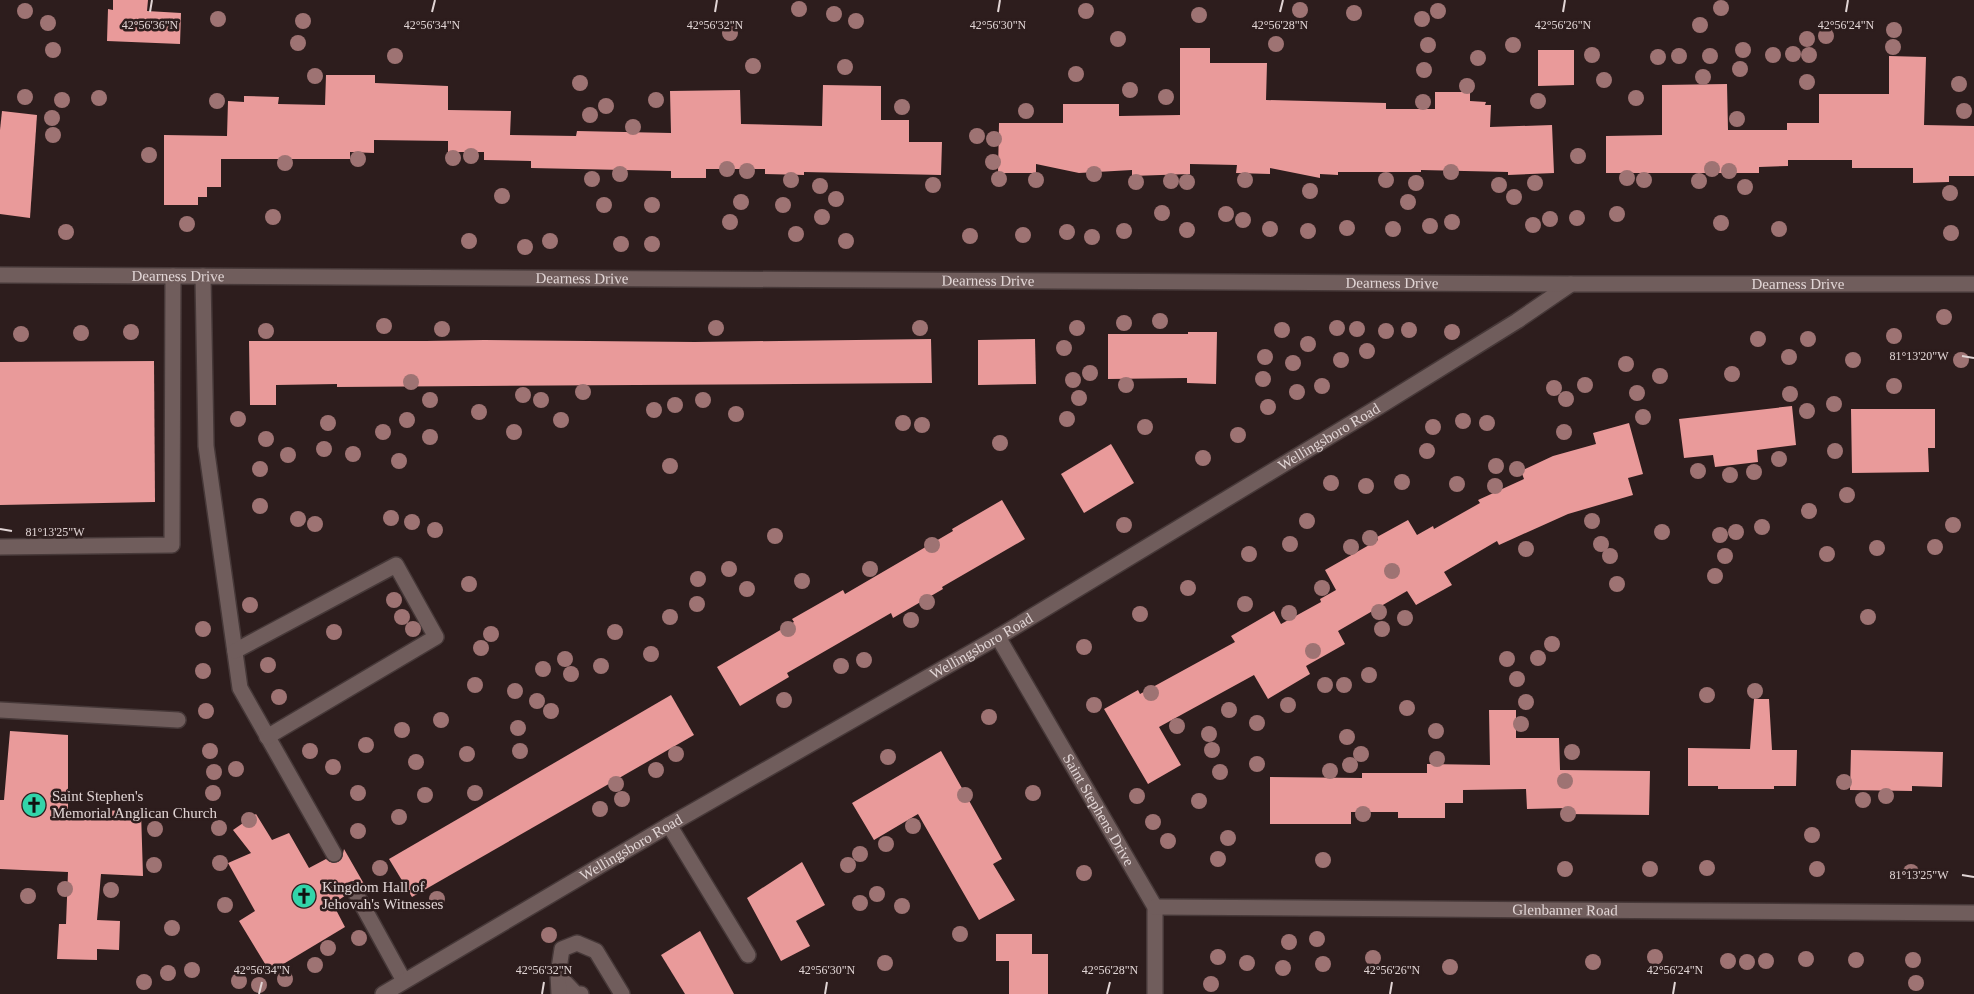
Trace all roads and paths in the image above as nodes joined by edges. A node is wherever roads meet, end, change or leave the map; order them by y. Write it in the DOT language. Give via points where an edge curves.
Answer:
graph roads {
  1 [pos="0,275"];
  2 [pos="173,276"];
  3 [pos="203,276"];
  4 [pos="1571,284"];
  5 [pos="1974,284"];
  6 [pos="0,547"];
  7 [pos="998,637"];
  8 [pos="235,651"];
  9 [pos="0,710"];
  10 [pos="178,720"];
  11 [pos="267,737"];
  12 [pos="669,825"];
  13 [pos="334,854"];
  14 [pos="354,890"];
  15 [pos="1155,907"];
  16 [pos="1974,913"];
  17 [pos="748,956"];
  18 [pos="558,975"];
  19 [pos="404,981"];
  20 [pos="383,994"];
  21 [pos="559,994"];
  22 [pos="581,994"];
  23 [pos="622,994"];
  24 [pos="1156,994"];
  1 -- 2 [label="street, Dearness Drive"];
  2 -- 3 [label="street, Dearness Drive"];
  2 -- 6 [label="street" via="172,545"];
  3 -- 4 [label="street, Dearness Drive"];
  3 -- 8 [label="street" via="206,446"];
  4 -- 5 [label="street, Dearness Drive"];
  4 -- 7 [label="street, Wellingsboro Road" via="1380,406"];
  7 -- 12 [label="street, Wellingsboro Road"];
  7 -- 15 [label="street, Saint Stephens Drive"];
  8 -- 11 [label="street" via="240,688"];
  8 -- 11 [label="street" via="396,565 436,637"];
  9 -- 10 [label="street"];
  11 -- 13 [label="street"];
  12 -- 17 [label="street"];
  12 -- 19 [label="street, Wellingsboro Road"];
  14 -- 19 [label="street"];
  15 -- 16 [label="street, Glenbanner Road"];
  15 -- 24 [label="street, Saint Stephens Drive"];
  18 -- 21 [label="street"];
  18 -- 22 [label="street" via="576,994"];
  18 -- 23 [label="street" via="562,949 577,943 596,951"];
  19 -- 20 [label="street, Wellingsboro Road"];
}
